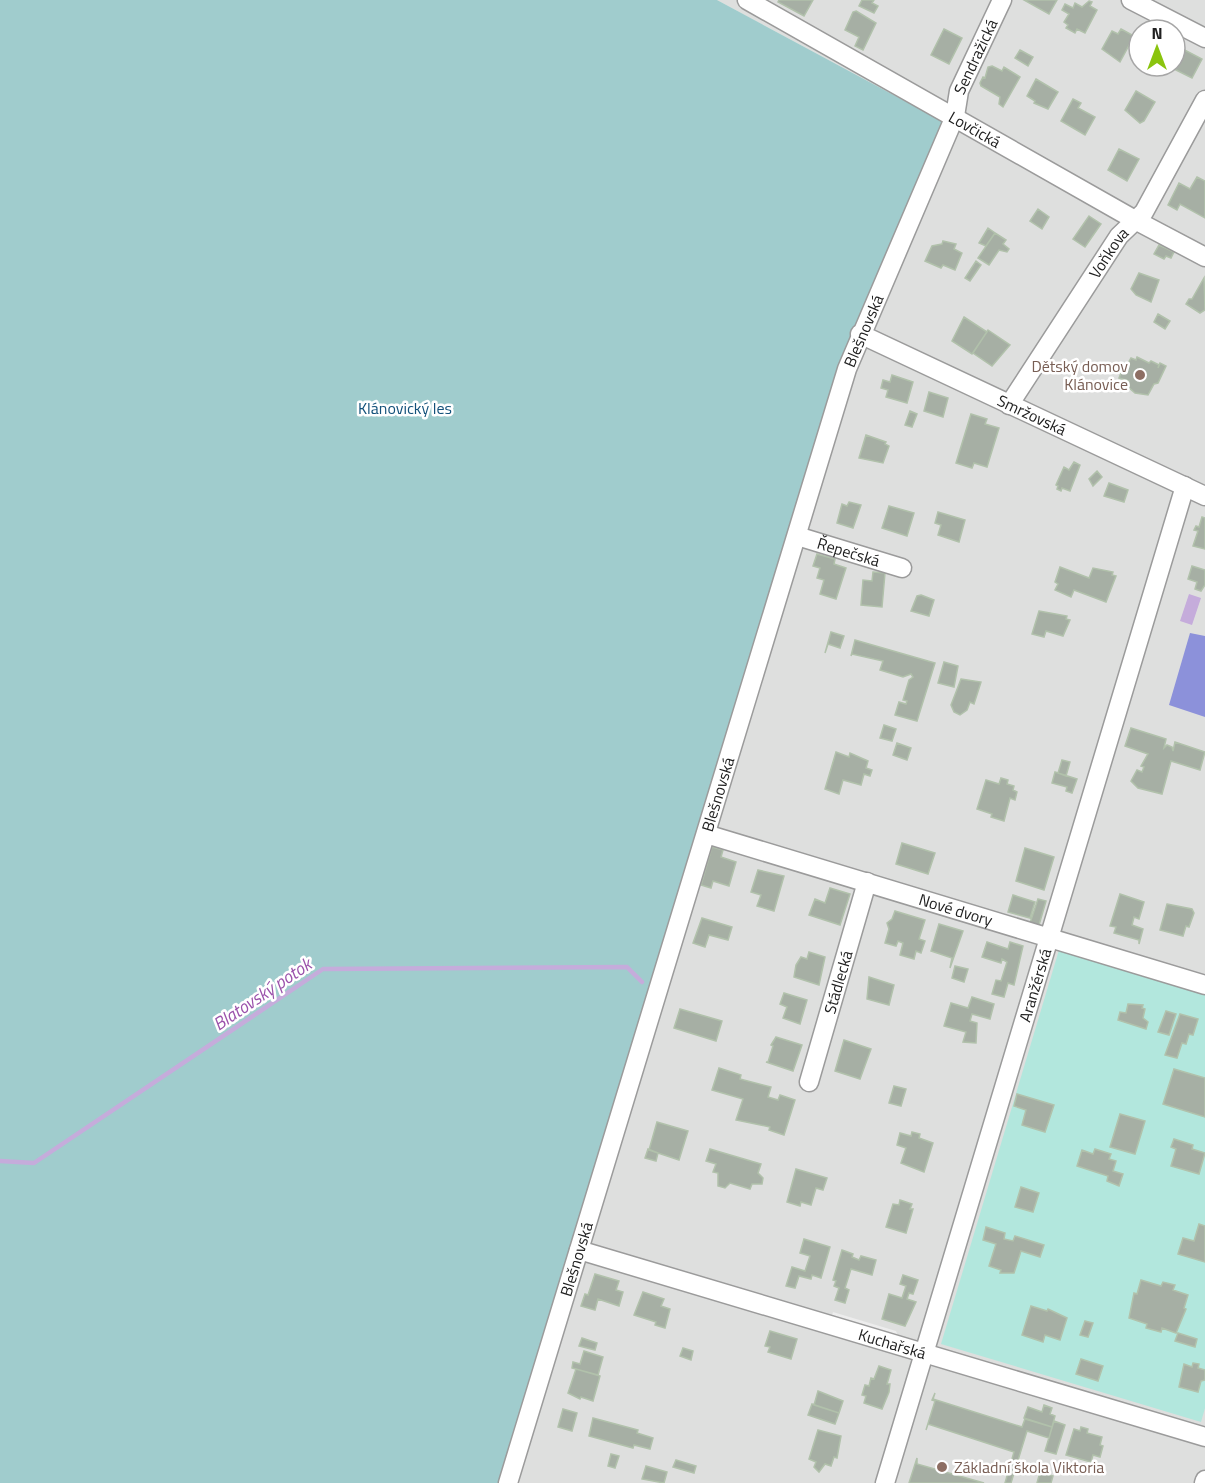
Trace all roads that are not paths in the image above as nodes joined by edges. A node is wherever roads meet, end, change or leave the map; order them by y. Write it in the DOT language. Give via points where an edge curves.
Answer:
graph roads {
  1 [pos="747,0"];
  2 [pos="1002,0"];
  3 [pos="1131,0"];
  4 [pos="1205,38"];
  5 [pos="1204,103"];
  6 [pos="955,116"];
  7 [pos="1135,220"];
  8 [pos="1205,257"];
  9 [pos="860,334"];
  10 [pos="1009,405"];
  11 [pos="1185,486"];
  12 [pos="1205,496"];
  13 [pos="797,536"];
  14 [pos="902,568"];
  15 [pos="706,834"];
  16 [pos="867,882"];
  17 [pos="1049,937"];
  18 [pos="1205,985"];
  19 [pos="809,1082"];
  20 [pos="579,1250"];
  21 [pos="924,1353"];
  22 [pos="1205,1437"];
  23 [pos="508,1483"];
  24 [pos="885,1483"];
  1 -- 6 [label="street, Lovčická"];
  2 -- 6 [label="street, Sendražická" via="959,91"];
  3 -- 4 [label="street"];
  5 -- 7 [label="street, Voňkova" via="1144,212"];
  6 -- 7 [label="street, Lovčická"];
  6 -- 9 [label="street, Blešnovská"];
  7 -- 8 [label="street, Lovčická"];
  7 -- 10 [label="street, Voňkova" via="1119,236"];
  9 -- 10 [label="street, Smržovská"];
  9 -- 13 [label="street, Blešnovská"];
  10 -- 11 [label="street, Smržovská"];
  11 -- 12 [label="street, Smržovská"];
  11 -- 17 [label="street, Aranžérská"];
  13 -- 14 [label="street, Řepečská"];
  13 -- 15 [label="street, Blešnovská"];
  15 -- 16 [label="street, Nové dvory"];
  15 -- 20 [label="street, Blešnovská"];
  16 -- 17 [label="street, Nové dvory"];
  16 -- 19 [label="street, Stádlecká"];
  17 -- 18 [label="street, Nové dvory"];
  17 -- 21 [label="street, Aranžérská"];
  20 -- 21 [label="street, Kuchařská"];
  20 -- 23 [label="street, Blešnovská"];
  21 -- 22 [label="street, Kuchařská"];
  21 -- 24 [label="street, Aranžérská"];
}
